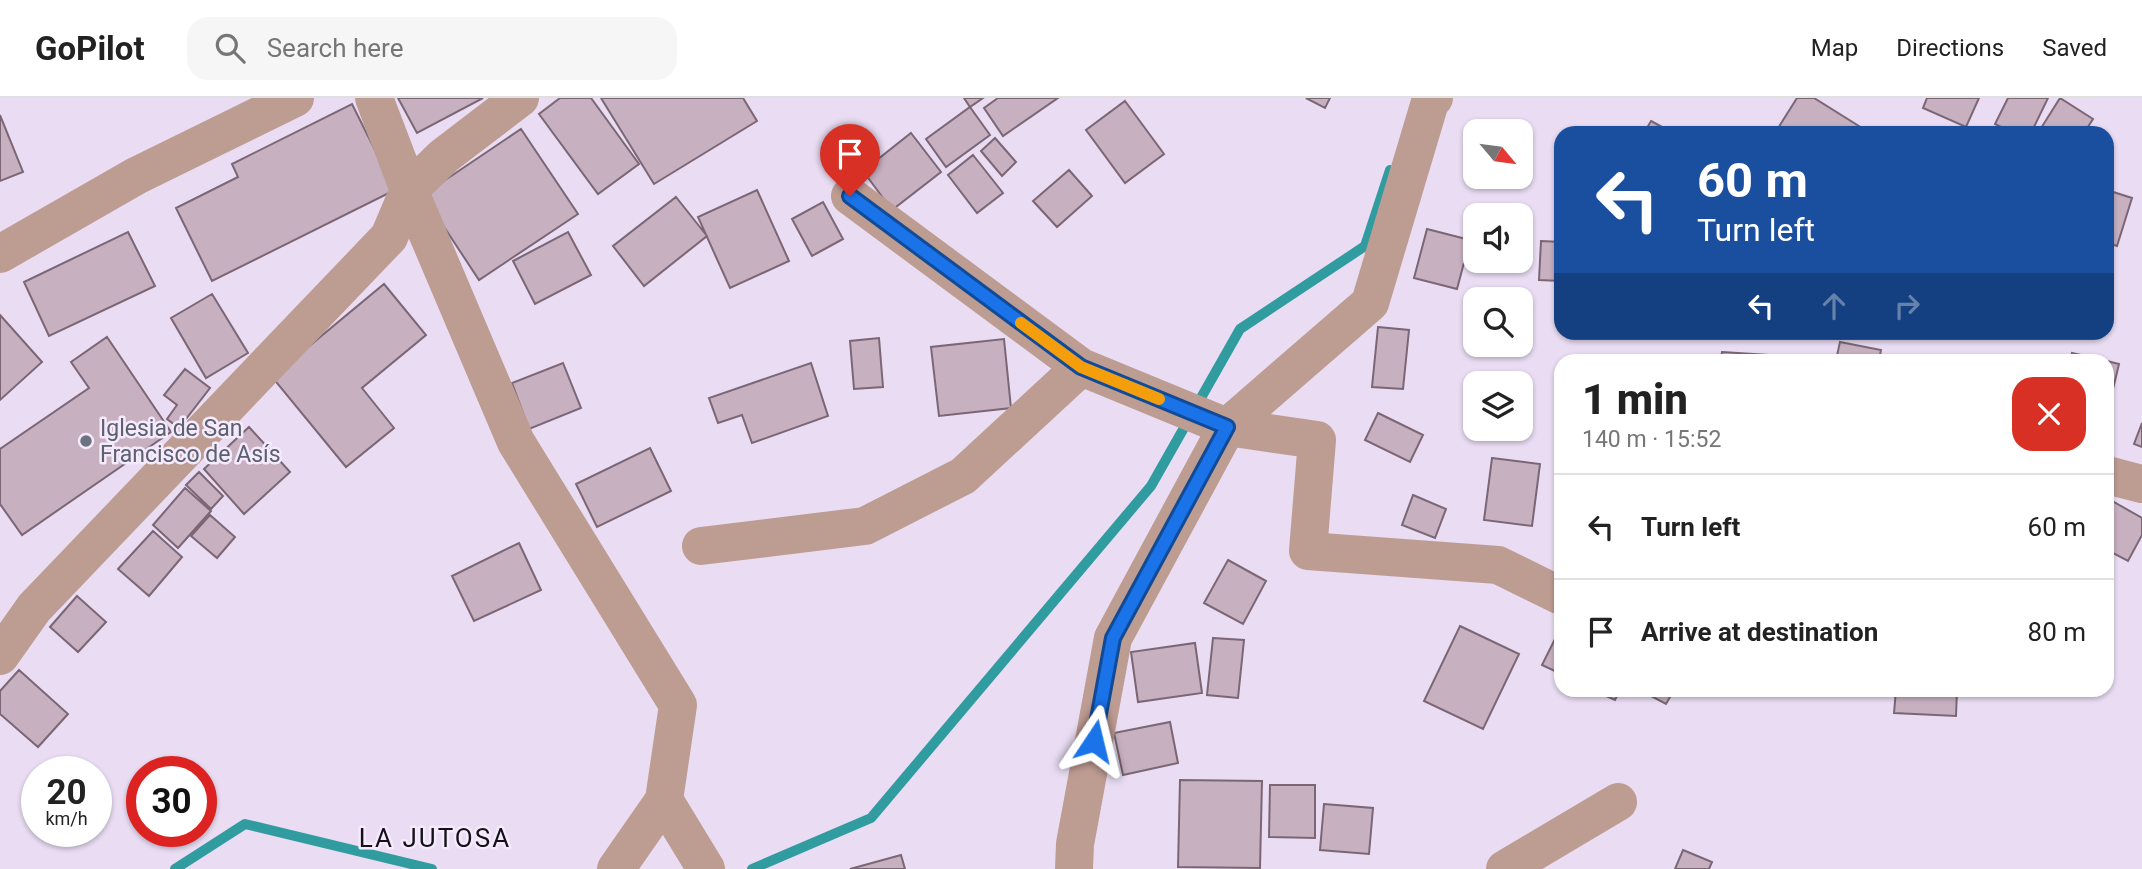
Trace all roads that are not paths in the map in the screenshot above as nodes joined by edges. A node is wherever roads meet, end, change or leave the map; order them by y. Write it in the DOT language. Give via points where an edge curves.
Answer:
graph roads {
  1 [pos="295,98"];
  2 [pos="374,98"];
  3 [pos="520,98"];
  4 [pos="1434,98"];
  5 [pos="409,190"];
  6 [pos="850,196"];
  7 [pos="0,254"];
  8 [pos="1081,367"];
  9 [pos="1227,427"];
  10 [pos="2114,477"];
  11 [pos="2142,484"];
  12 [pos="701,546"];
  13 [pos="1554,592"];
  14 [pos="3,644"];
  15 [pos="664,800"];
  16 [pos="1618,802"];
  17 [pos="617,869"];
  18 [pos="706,869"];
  19 [pos="1074,869"];
  20 [pos="1505,869"];
  1 -- 7 [label="street" via="136,176"];
  2 -- 5 [label="street"];
  3 -- 5 [label="street" via="444,156"];
  4 -- 9 [label="street" via="1370,303"];
  5 -- 14 [label="street" via="389,237"];
  5 -- 15 [label="street" via="516,442 678,705"];
  6 -- 8 [label="street"];
  8 -- 9 [label="street"];
  8 -- 12 [label="street" via="963,475 865,526"];
  9 -- 13 [label="street" via="1317,440 1308,551 1499,565"];
  9 -- 19 [label="street" via="1113,638"];
  10 -- 11 [label="street"];
  15 -- 17 [label="street"];
  15 -- 18 [label="street"];
  16 -- 20 [label="street"];
}
